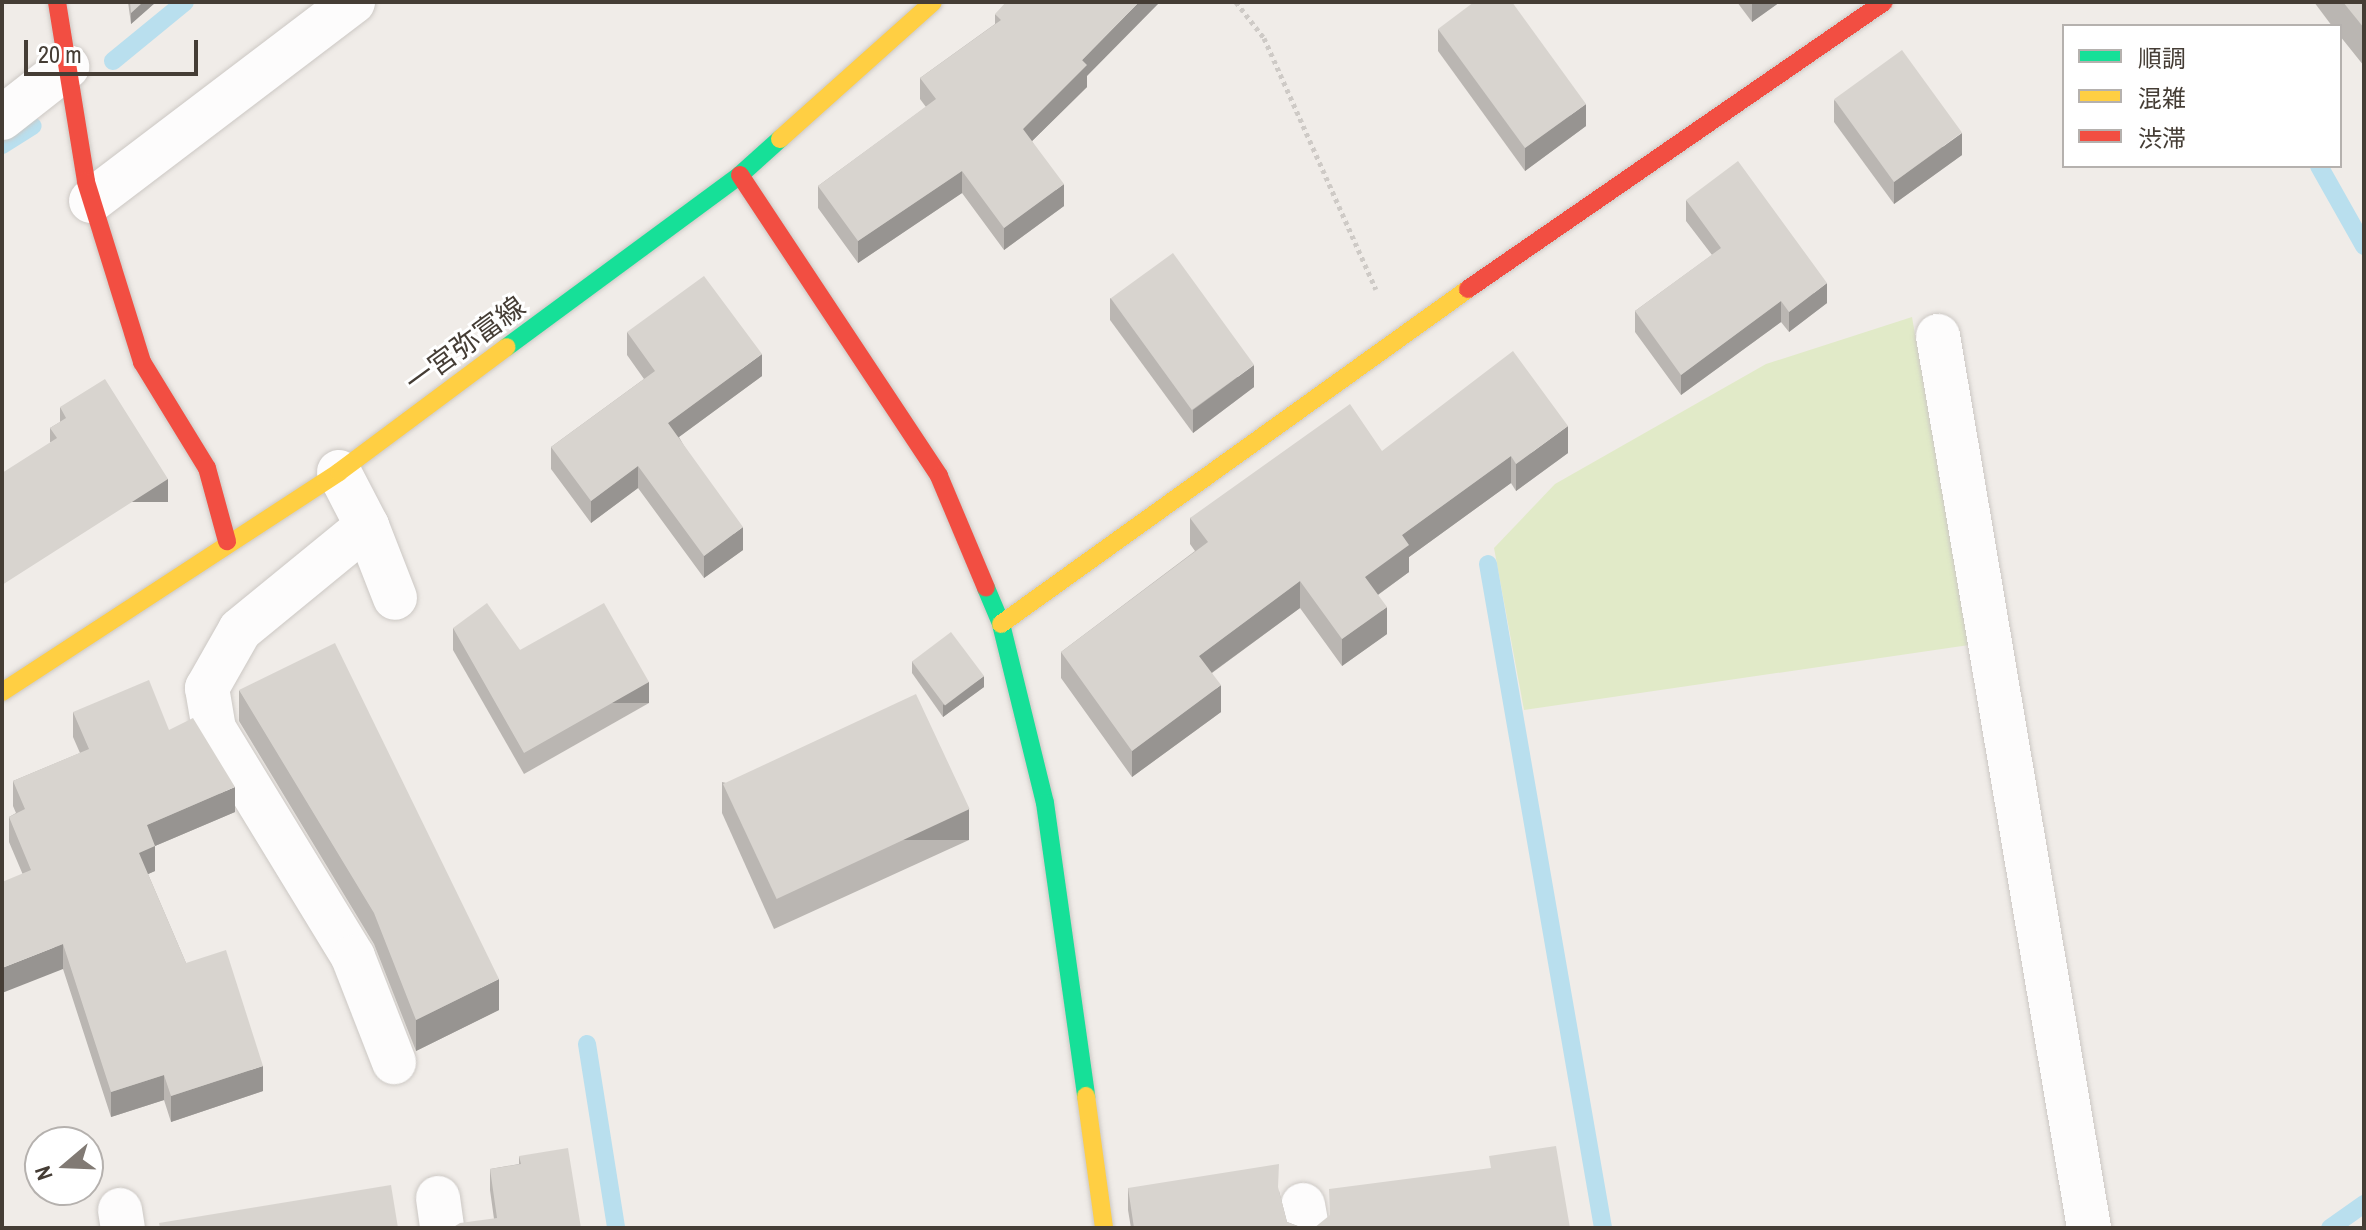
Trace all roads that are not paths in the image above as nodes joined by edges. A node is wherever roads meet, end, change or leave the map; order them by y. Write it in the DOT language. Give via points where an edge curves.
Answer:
graph roads {
  1 [pos="57,2"];
  2 [pos="353,2"];
  3 [pos="933,2"];
  4 [pos="1884,2"];
  5 [pos="67,67"];
  6 [pos="2,118"];
  7 [pos="740,175"];
  8 [pos="91,201"];
  9 [pos="1938,336"];
  10 [pos="339,472"];
  11 [pos="367,526"];
  12 [pos="227,541"];
  13 [pos="395,598"];
  14 [pos="1001,624"];
  15 [pos="2,692"];
  16 [pos="394,1062"];
  17 [pos="1104,1228"];
  18 [pos="2089,1228"];
  1 -- 5 [label="street"];
  2 -- 8 [label="street"];
  3 -- 7 [label="street, 一宮弥富線"];
  4 -- 14 [label="street" via="1397,338"];
  5 -- 6 [label="street"];
  5 -- 8 [label="street"];
  7 -- 10 [label="street, 一宮弥富線"];
  7 -- 14 [label="street" via="939,476"];
  8 -- 12 [label="street" via="142,362 207,468"];
  9 -- 18 [label="street"];
  10 -- 11 [label="street"];
  10 -- 12 [label="street, 一宮弥富線"];
  11 -- 13 [label="street"];
  11 -- 16 [label="street" via="240,630 207,688 214,729 353,957"];
  12 -- 15 [label="street, 一宮弥富線"];
  14 -- 17 [label="street" via="1045,803"];
}
